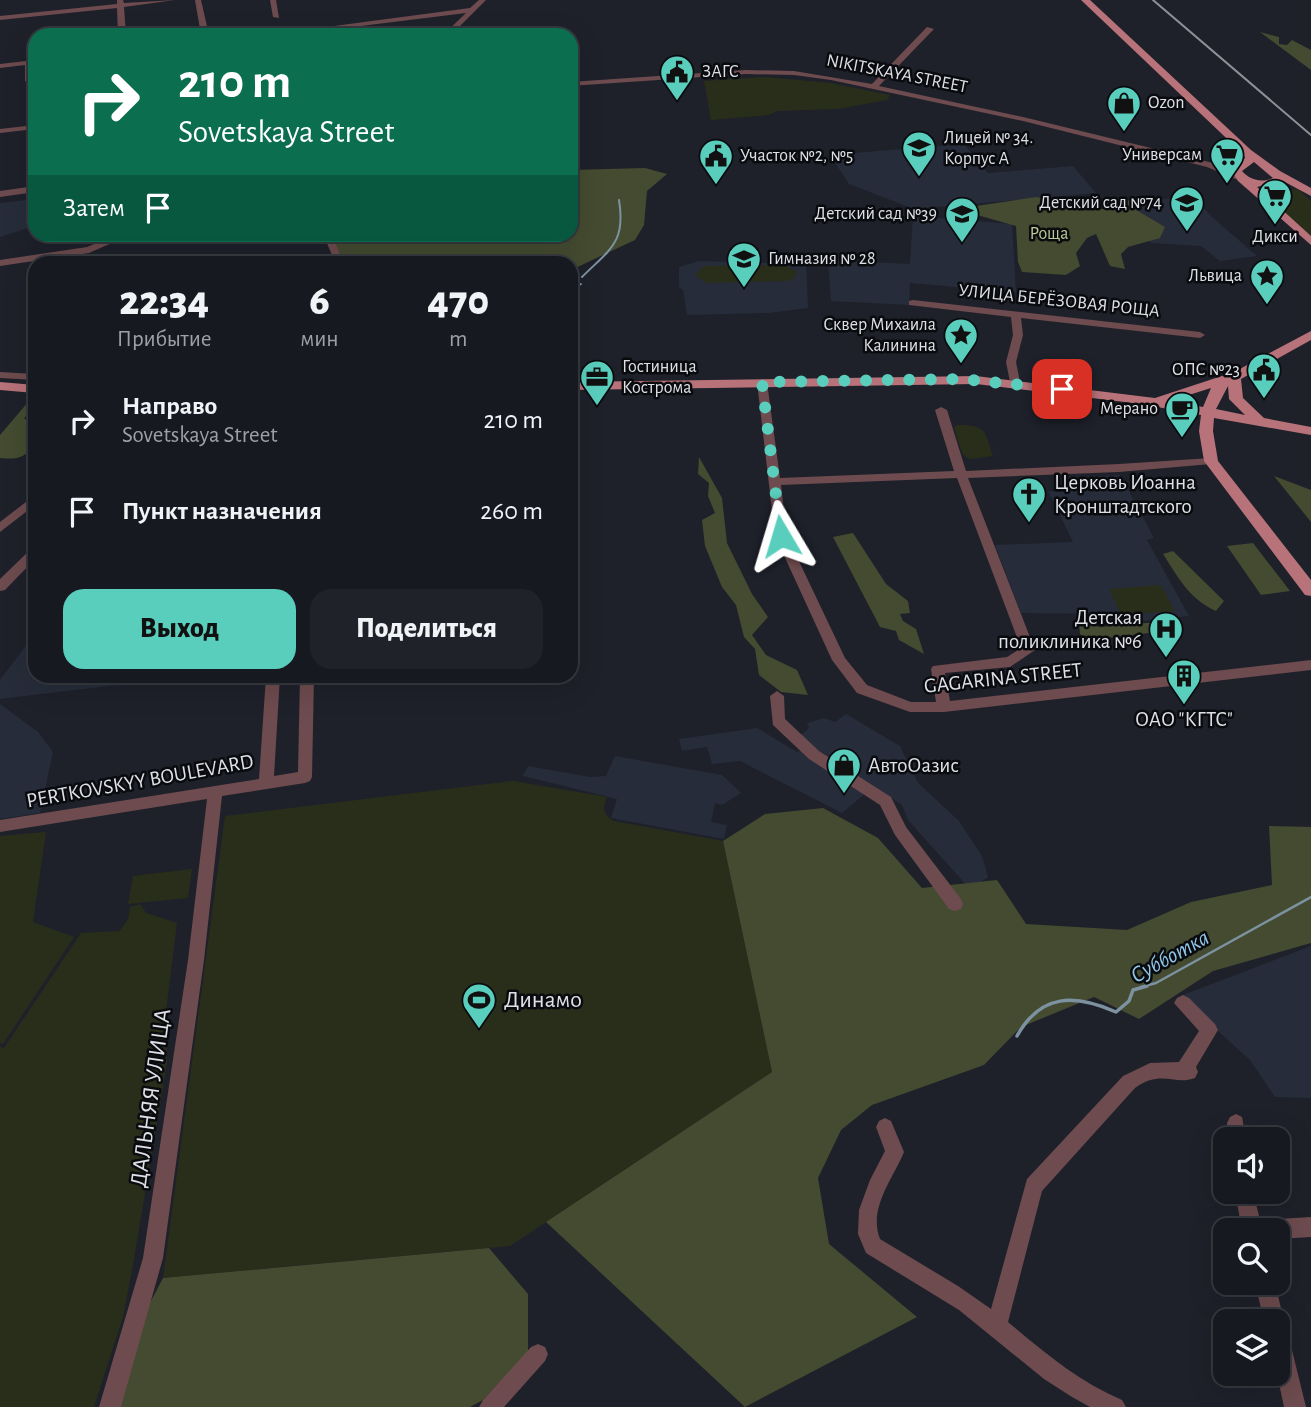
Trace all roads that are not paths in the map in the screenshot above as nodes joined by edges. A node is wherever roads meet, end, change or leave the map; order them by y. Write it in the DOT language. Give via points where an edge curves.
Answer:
graph roads {
  1 [pos="172,0"];
  2 [pos="198,0"];
  3 [pos="273,0"];
  4 [pos="483,0"];
  5 [pos="1085,0"];
  6 [pos="120,3"];
  7 [pos="460,17"];
  8 [pos="0,18"];
  9 [pos="122,28"];
  10 [pos="204,28"];
  11 [pos="285,28"];
  12 [pos="334,28"];
  13 [pos="452,28"];
  14 [pos="930,29"];
  15 [pos="28,63"];
  16 [pos="0,66"];
  17 [pos="578,83"];
  18 [pos="874,87"];
  19 [pos="28,128"];
  20 [pos="0,131"];
  21 [pos="1247,152"];
  22 [pos="1210,165"];
  23 [pos="1243,166"];
  24 [pos="1274,171"];
  25 [pos="1241,179"];
  26 [pos="28,190"];
  27 [pos="1311,193"];
  28 [pos="0,194"];
  29 [pos="108,242"];
  30 [pos="1311,242"];
  31 [pos="48,256"];
  32 [pos="28,259"];
  33 [pos="0,263"];
  34 [pos="913,303"];
  35 [pos="1016,314"];
  36 [pos="1200,335"];
  37 [pos="1311,335"];
  38 [pos="0,374"];
  39 [pos="28,376"];
  40 [pos="1234,376"];
  41 [pos="762,382"];
  42 [pos="1015,382"];
  43 [pos="0,386"];
  44 [pos="578,386"];
  45 [pos="28,388"];
  46 [pos="1141,400"];
  47 [pos="942,410"];
  48 [pos="1208,411"];
  49 [pos="1266,422"];
  50 [pos="1311,431"];
  51 [pos="1211,461"];
  52 [pos="961,474"];
  53 [pos="774,482"];
  54 [pos="28,505"];
  55 [pos="0,528"];
  56 [pos="28,559"];
  57 [pos="0,587"];
  58 [pos="1311,591"];
  59 [pos="1311,665"];
  60 [pos="273,683"];
  61 [pos="307,683"];
  62 [pos="777,696"];
  63 [pos="944,707"];
  64 [pos="266,783"];
  65 [pos="215,791"];
  66 [pos="0,826"];
  67 [pos="955,904"];
  68 [pos="1183,1003"];
  69 [pos="885,1127"];
  70 [pos="1311,1227"];
  71 [pos="1290,1228"];
  72 [pos="997,1326"];
  73 [pos="538,1354"];
  74 [pos="1290,1386"];
  75 [pos="110,1407"];
  76 [pos="490,1407"];
  77 [pos="1115,1407"];
  78 [pos="1295,1407"];
  1 -- 6 [label="street"];
  2 -- 10 [label="street"];
  3 -- 11 [label="street"];
  4 -- 7 [label="street"];
  5 -- 21 [label="main road"];
  6 -- 8 [label="street"];
  6 -- 9 [label="street"];
  7 -- 12 [label="street"];
  7 -- 13 [label="street"];
  14 -- 18 [label="street"];
  15 -- 16 [label="street"];
  17 -- 18 [label="street, NIKITSKAYA STREET" via="746,72 794,73"];
  18 -- 22 [label="street, NIKITSKAYA STREET"];
  19 -- 20 [label="street"];
  21 -- 23 [label="main road" via="1251,159"];
  21 -- 24 [label="main road"];
  22 -- 23 [label="street"];
  22 -- 25 [label="street"];
  23 -- 24 [label="main road"];
  23 -- 25 [label="main road" via="1236,170"];
  24 -- 25 [label="main road" via="1279,179 1271,183"];
  24 -- 27 [label="main road"];
  25 -- 30 [label="main road"];
  26 -- 28 [label="street"];
  29 -- 31 [label="street"];
  32 -- 33 [label="street"];
  34 -- 35 [label="street, УЛИЦА БЕРЁЗОВАЯ РОЩА"];
  35 -- 36 [label="street, УЛИЦА БЕРЁЗОВАЯ РОЩА"];
  35 -- 42 [label="street" via="1018,335 1011,362"];
  37 -- 40 [label="main road"];
  38 -- 39 [label="street"];
  40 -- 46 [label="main road" via="1181,395"];
  40 -- 48 [label="main road" via="1219,386"];
  40 -- 49 [label="main road" via="1236,399"];
  41 -- 42 [label="main road"];
  41 -- 44 [label="main road"];
  41 -- 53 [label="street, GAGARINA STREET"];
  42 -- 46 [label="main road"];
  43 -- 45 [label="main road"];
  46 -- 48 [label="main road"];
  47 -- 52 [label="street"];
  48 -- 49 [label="main road"];
  48 -- 51 [label="main road"];
  49 -- 50 [label="main road"];
  51 -- 52 [label="street"];
  51 -- 58 [label="main road"];
  52 -- 53 [label="street"];
  52 -- 63 [label="street" via="1028,650 1010,662 938,670"];
  53 -- 63 [label="street, GAGARINA STREET" via="781,536 839,660 862,689 910,707"];
  54 -- 55 [label="street"];
  56 -- 57 [label="street"];
  59 -- 63 [label="street, GAGARINA STREET"];
  60 -- 64 [label="street, PERTKOVSKYY BOULEVARD"];
  61 -- 64 [label="street" via="305,778"];
  62 -- 67 [label="street" via="778,722 814,755 886,801 900,831"];
  64 -- 65 [label="street, PERTKOVSKYY BOULEVARD"];
  65 -- 66 [label="street, PERTKOVSKYY BOULEVARD"];
  65 -- 75 [label="street, ДАЛЬНЯЯ УЛИЦА" via="153,1258"];
  68 -- 72 [label="street" via="1209,1030 1186,1072 1154,1069 1140,1073 1034,1186"];
  69 -- 72 [label="street" via="895,1152 864,1217 873,1246"];
  70 -- 71 [label="street"];
  72 -- 77 [label="street" via="1037,1364 1083,1395"];
  73 -- 76 [label="street"];
  74 -- 78 [label="street"];
}
